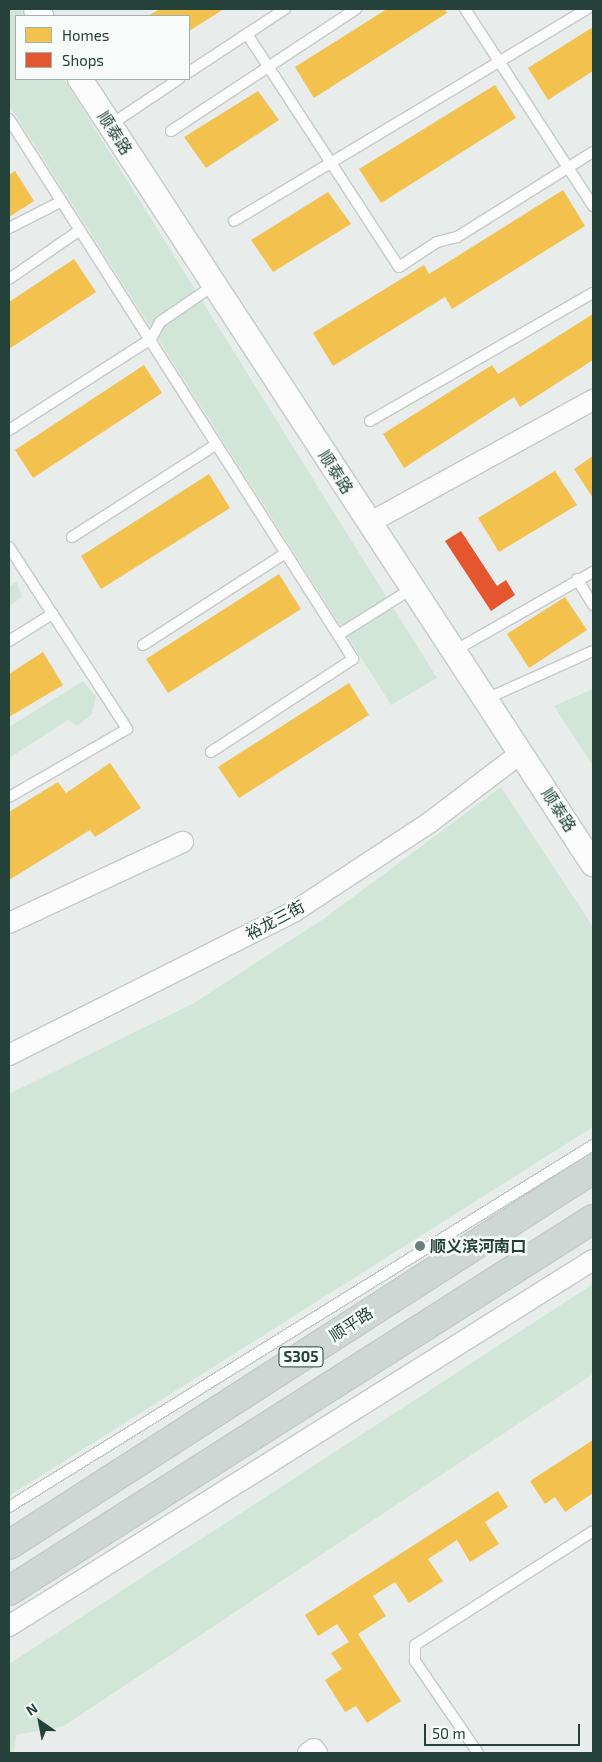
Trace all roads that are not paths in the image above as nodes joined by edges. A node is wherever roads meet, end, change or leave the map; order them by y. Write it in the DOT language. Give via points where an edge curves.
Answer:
graph roads {
  1 [pos="285,9"];
  2 [pos="356,9"];
  3 [pos="587,9"];
  4 [pos="469,10"];
  5 [pos="247,34"];
  6 [pos="500,61"];
  7 [pos="268,66"];
  8 [pos="190,71"];
  9 [pos="81,80"];
  10 [pos="178,80"];
  11 [pos="9,119"];
  12 [pos="110,125"];
  13 [pos="171,131"];
  14 [pos="593,152"];
  15 [pos="331,163"];
  16 [pos="568,168"];
  17 [pos="62,200"];
  18 [pos="593,206"];
  19 [pos="234,221"];
  20 [pos="9,228"];
  21 [pos="80,230"];
  22 [pos="9,279"];
  23 [pos="214,285"];
  24 [pos="593,293"];
  25 [pos="151,339"];
  26 [pos="593,400"];
  27 [pos="370,420"];
  28 [pos="9,430"];
  29 [pos="217,444"];
  30 [pos="369,523"];
  31 [pos="72,538"];
  32 [pos="9,547"];
  33 [pos="286,553"];
  34 [pos="593,572"];
  35 [pos="577,579"];
  36 [pos="413,588"];
  37 [pos="593,605"];
  38 [pos="52,614"];
  39 [pos="338,636"];
  40 [pos="9,641"];
  41 [pos="143,645"];
  42 [pos="454,650"];
  43 [pos="593,651"];
  44 [pos="486,699"];
  45 [pos="211,752"];
  46 [pos="522,753"];
  47 [pos="9,797"];
  48 [pos="183,842"];
  49 [pos="593,864"];
  50 [pos="9,923"];
  51 [pos="9,1055"];
  52 [pos="593,1145"];
  53 [pos="593,1169"];
  54 [pos="593,1218"];
  55 [pos="593,1260"];
  56 [pos="9,1507"];
  57 [pos="593,1531"];
  58 [pos="9,1545"];
  59 [pos="9,1591"];
  60 [pos="9,1626"];
  61 [pos="308,1753"];
  62 [pos="317,1753"];
  63 [pos="478,1753"];
  1 -- 5 [label="lane"];
  2 -- 7 [label="lane"];
  3 -- 6 [label="lane"];
  4 -- 6 [label="lane"];
  5 -- 7 [label="lane"];
  5 -- 8 [label="lane"];
  6 -- 15 [label="lane"];
  6 -- 16 [label="lane"];
  7 -- 13 [label="lane"];
  7 -- 15 [label="lane"];
  9 -- 12 [label="street, 顺泰路"];
  10 -- 12 [label="lane"];
  11 -- 17 [label="lane"];
  12 -- 23 [label="street, 顺泰路"];
  14 -- 16 [label="lane"];
  15 -- 16 [label="lane" via="399,267 437,242 458,237"];
  15 -- 19 [label="lane"];
  16 -- 18 [label="lane"];
  17 -- 20 [label="lane"];
  17 -- 21 [label="lane"];
  21 -- 22 [label="lane"];
  21 -- 25 [label="lane"];
  23 -- 25 [label="lane" via="160,322"];
  23 -- 30 [label="street, 顺泰路"];
  24 -- 27 [label="lane"];
  25 -- 28 [label="lane"];
  25 -- 29 [label="lane"];
  26 -- 30 [label="street"];
  29 -- 31 [label="lane"];
  29 -- 33 [label="lane"];
  30 -- 36 [label="street, 顺泰路"];
  32 -- 38 [label="lane"];
  33 -- 39 [label="lane"];
  33 -- 41 [label="lane"];
  34 -- 35 [label="lane"];
  35 -- 37 [label="lane"];
  35 -- 42 [label="lane"];
  36 -- 39 [label="lane"];
  36 -- 42 [label="street, 顺泰路"];
  38 -- 40 [label="lane"];
  38 -- 47 [label="lane" via="127,729"];
  39 -- 45 [label="lane" via="353,660"];
  42 -- 44 [label="street, 顺泰路"];
  43 -- 44 [label="lane"];
  44 -- 46 [label="street, 顺泰路"];
  46 -- 49 [label="street, 顺泰路"];
  46 -- 51 [label="street, 裕龙三街" via="429,823 295,911"];
  48 -- 50 [label="street"];
  52 -- 56 [label="lane"];
  53 -- 58 [label="main road, 顺平路 / S305"];
  54 -- 59 [label="main road, S305"];
  55 -- 60 [label="street"];
  57 -- 63 [label="lane" via="415,1645 415,1660"];
  61 -- 62 [label="street" via="314,1749"];
}
